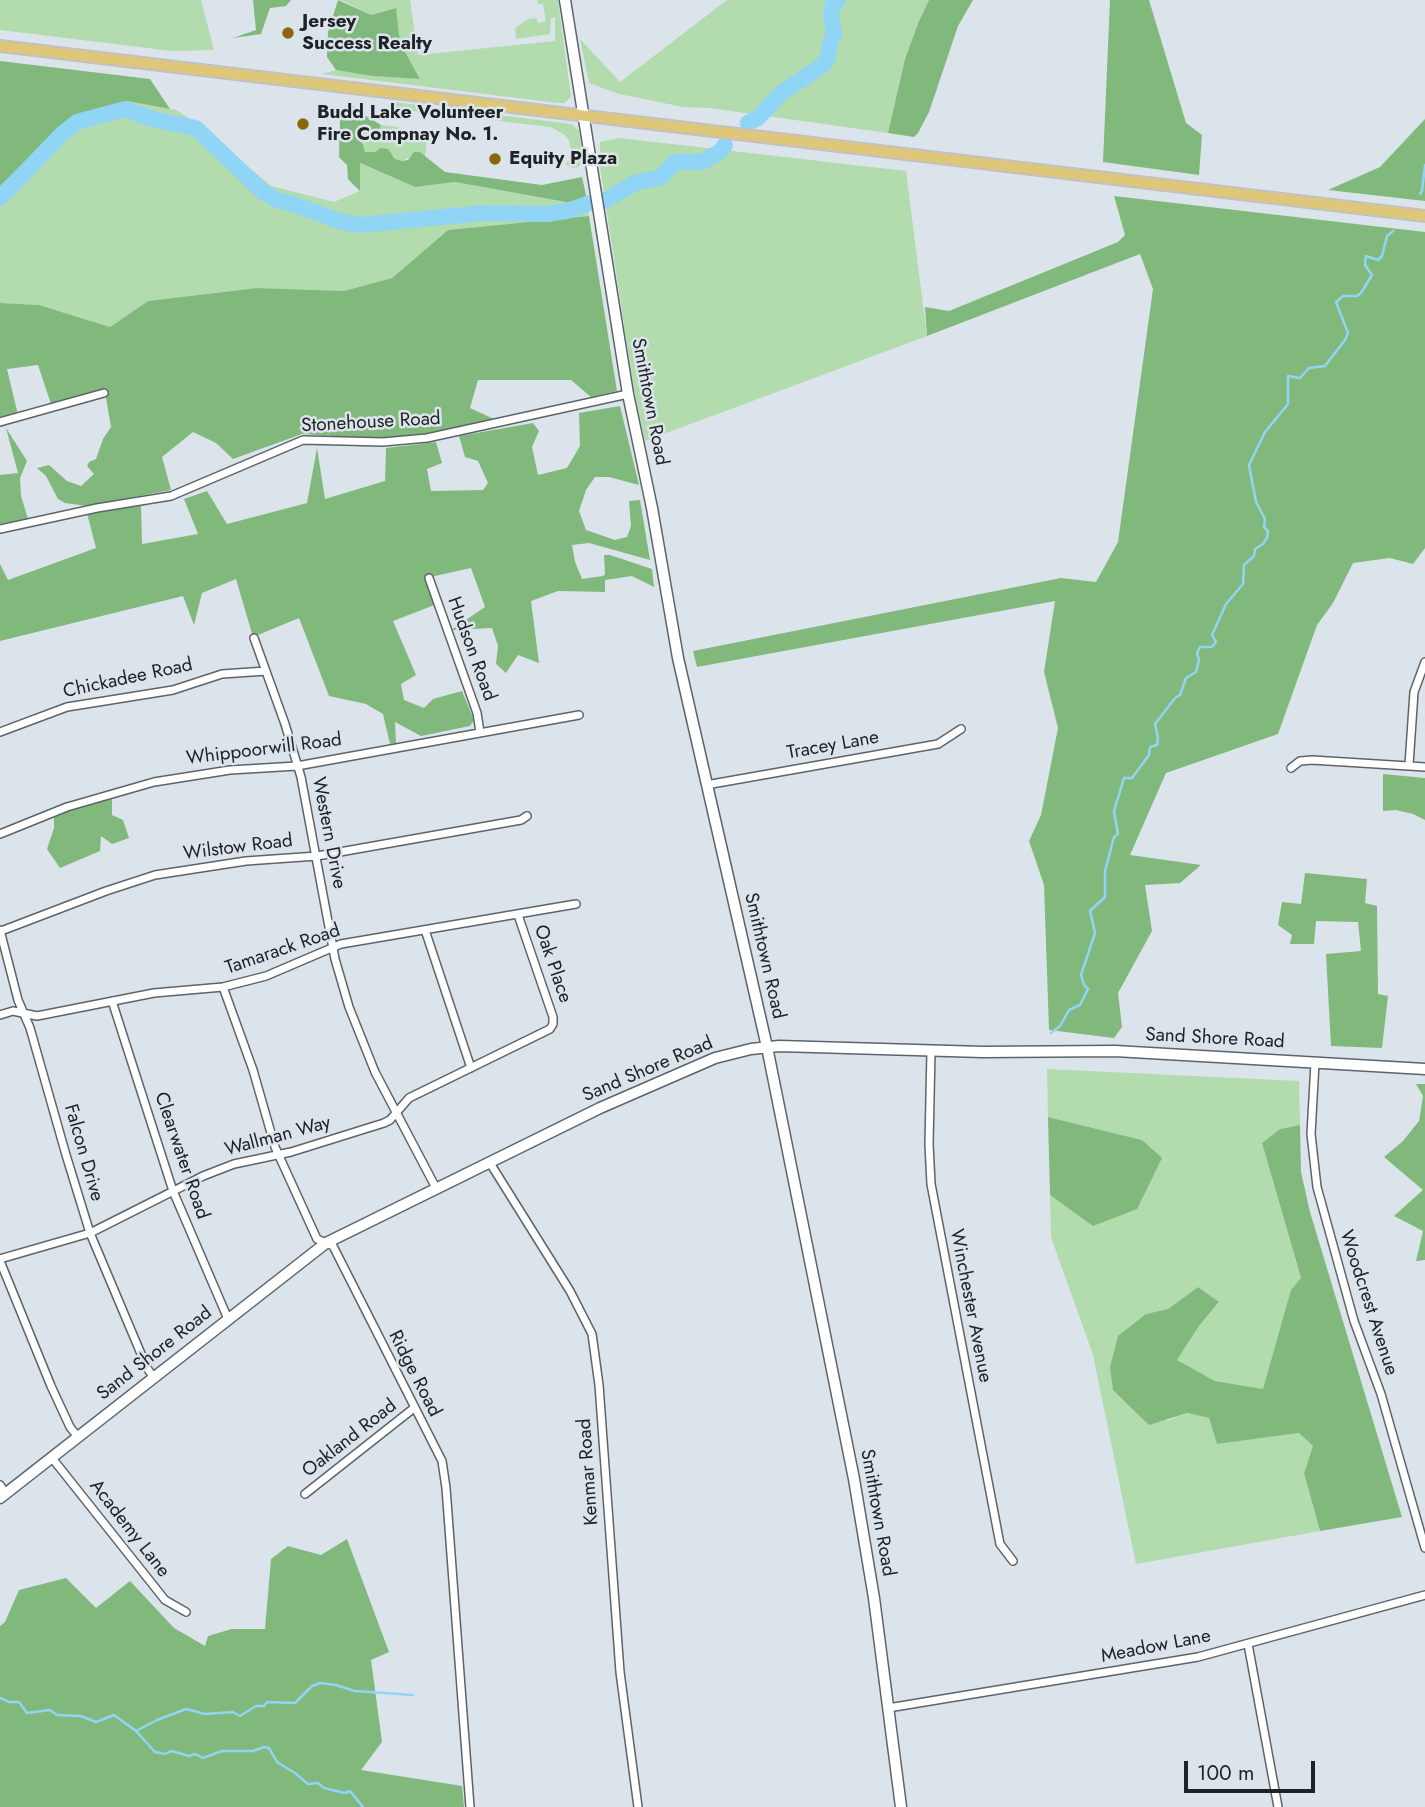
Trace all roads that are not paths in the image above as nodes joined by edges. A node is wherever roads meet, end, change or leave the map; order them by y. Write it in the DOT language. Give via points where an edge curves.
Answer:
graph roads {
  1 [pos="565,0"];
  2 [pos="0,46"];
  3 [pos="583,116"];
  4 [pos="1425,216"];
  5 [pos="104,393"];
  6 [pos="628,394"];
  7 [pos="0,422"];
  8 [pos="0,529"];
  9 [pos="429,578"];
  10 [pos="254,638"];
  11 [pos="1425,662"];
  12 [pos="266,671"];
  13 [pos="579,715"];
  14 [pos="961,729"];
  15 [pos="0,732"];
  16 [pos="480,732"];
  17 [pos="1409,765"];
  18 [pos="297,766"];
  19 [pos="1425,767"];
  20 [pos="1291,768"];
  21 [pos="706,785"];
  22 [pos="527,816"];
  23 [pos="0,834"];
  24 [pos="317,856"];
  25 [pos="576,904"];
  26 [pos="518,915"];
  27 [pos="0,930"];
  28 [pos="425,930"];
  29 [pos="333,947"];
  30 [pos="223,987"];
  31 [pos="112,1001"];
  32 [pos="24,1013"];
  33 [pos="0,1015"];
  34 [pos="553,1024"];
  35 [pos="767,1047"];
  36 [pos="931,1051"];
  37 [pos="1315,1063"];
  38 [pos="471,1068"];
  39 [pos="1425,1069"];
  40 [pos="396,1113"];
  41 [pos="279,1154"];
  42 [pos="490,1163"];
  43 [pos="436,1188"];
  44 [pos="173,1191"];
  45 [pos="90,1233"];
  46 [pos="326,1242"];
  47 [pos="0,1260"];
  48 [pos="228,1319"];
  49 [pos="154,1378"];
  50 [pos="414,1408"];
  51 [pos="78,1437"];
  52 [pos="52,1458"];
  53 [pos="2,1492"];
  54 [pos="305,1494"];
  55 [pos="1425,1548"];
  56 [pos="1013,1562"];
  57 [pos="1425,1595"];
  58 [pos="187,1612"];
  59 [pos="1248,1644"];
  60 [pos="888,1708"];
  61 [pos="470,1807"];
  62 [pos="638,1807"];
  63 [pos="901,1807"];
  64 [pos="1278,1807"];
  1 -- 3 [label="street, Smithtown Road"];
  2 -- 3 [label="main road"];
  3 -- 4 [label="main road"];
  3 -- 6 [label="street, Smithtown Road"];
  5 -- 7 [label="street"];
  6 -- 8 [label="street, Stonehouse Road" via="427,438 303,440 171,496"];
  6 -- 21 [label="street, Smithtown Road"];
  9 -- 16 [label="street, Hudson Road"];
  10 -- 12 [label="street, Western Drive"];
  11 -- 17 [label="street" via="1414,692"];
  12 -- 15 [label="street, Chickadee Road" via="229,673 173,690 67,707"];
  12 -- 18 [label="street, Western Drive"];
  13 -- 16 [label="street, Whippoorwill Road"];
  14 -- 21 [label="street, Tracey Lane" via="938,744"];
  16 -- 18 [label="street, Whippoorwill Road"];
  17 -- 19 [label="street"];
  17 -- 20 [label="street" via="1312,760"];
  18 -- 23 [label="street, Whippoorwill Road" via="220,771 155,782 67,807"];
  18 -- 24 [label="street, Western Drive"];
  21 -- 35 [label="street, Smithtown Road"];
  22 -- 24 [label="street, Wilstow Road"];
  24 -- 27 [label="street, Wilstow Road" via="234,862 155,875"];
  24 -- 29 [label="street, Western Drive"];
  25 -- 26 [label="street, Tamarack Road"];
  26 -- 28 [label="street, Tamarack Road"];
  26 -- 34 [label="street, Oak Place"];
  27 -- 32 [label="street, Falcon Drive"];
  28 -- 29 [label="street, Tamarack Road"];
  28 -- 38 [label="street"];
  29 -- 30 [label="street, Tamarack Road" via="266,976"];
  29 -- 40 [label="street, Western Drive" via="349,1007"];
  30 -- 31 [label="street, Tamarack Road"];
  30 -- 41 [label="street, Ridge Road"];
  31 -- 32 [label="street, Tamarack Road" via="37,1016"];
  31 -- 44 [label="street, Clearwater Road"];
  32 -- 33 [label="street, Tamarack Road"];
  32 -- 45 [label="street, Falcon Drive"];
  34 -- 38 [label="street, Wallman Way"];
  35 -- 36 [label="street, Sand Shore Road"];
  35 -- 42 [label="street, Sand Shore Road" via="697,1064"];
  35 -- 60 [label="street, Smithtown Road" via="854,1479"];
  36 -- 37 [label="street, Sand Shore Road" via="1115,1051"];
  36 -- 56 [label="street, Winchester Avenue" via="931,1184 1000,1545"];
  37 -- 39 [label="street, Sand Shore Road"];
  37 -- 55 [label="street, Woodcrest Avenue" via="1311,1134 1317,1186"];
  38 -- 40 [label="street, Wallman Way" via="409,1098"];
  40 -- 41 [label="street, Wallman Way" via="384,1123"];
  40 -- 43 [label="street, Western Drive"];
  41 -- 44 [label="street, Wallman Way" via="234,1164"];
  41 -- 46 [label="street, Ridge Road" via="317,1239"];
  42 -- 43 [label="street, Sand Shore Road"];
  42 -- 62 [label="street, Kenmar Road" via="592,1334 620,1672"];
  43 -- 46 [label="street, Sand Shore Road"];
  44 -- 45 [label="street, Wallman Way"];
  44 -- 48 [label="street, Clearwater Road"];
  45 -- 47 [label="street, Wallman Way"];
  45 -- 49 [label="street, Falcon Drive"];
  46 -- 48 [label="street, Sand Shore Road"];
  46 -- 50 [label="street, Ridge Road" via="333,1246"];
  47 -- 51 [label="street" via="51,1386"];
  48 -- 49 [label="street, Sand Shore Road"];
  49 -- 51 [label="street, Sand Shore Road"];
  50 -- 54 [label="street, Oakland Road"];
  50 -- 61 [label="street, Ridge Road" via="444,1469"];
  51 -- 52 [label="street, Sand Shore Road"];
  52 -- 53 [label="street, Sand Shore Road"];
  52 -- 58 [label="street, Academy Lane" via="165,1600"];
  57 -- 59 [label="street, Meadow Lane"];
  59 -- 60 [label="street, Meadow Lane" via="1179,1661"];
  59 -- 64 [label="street"];
  60 -- 63 [label="street, Smithtown Road"];
}
